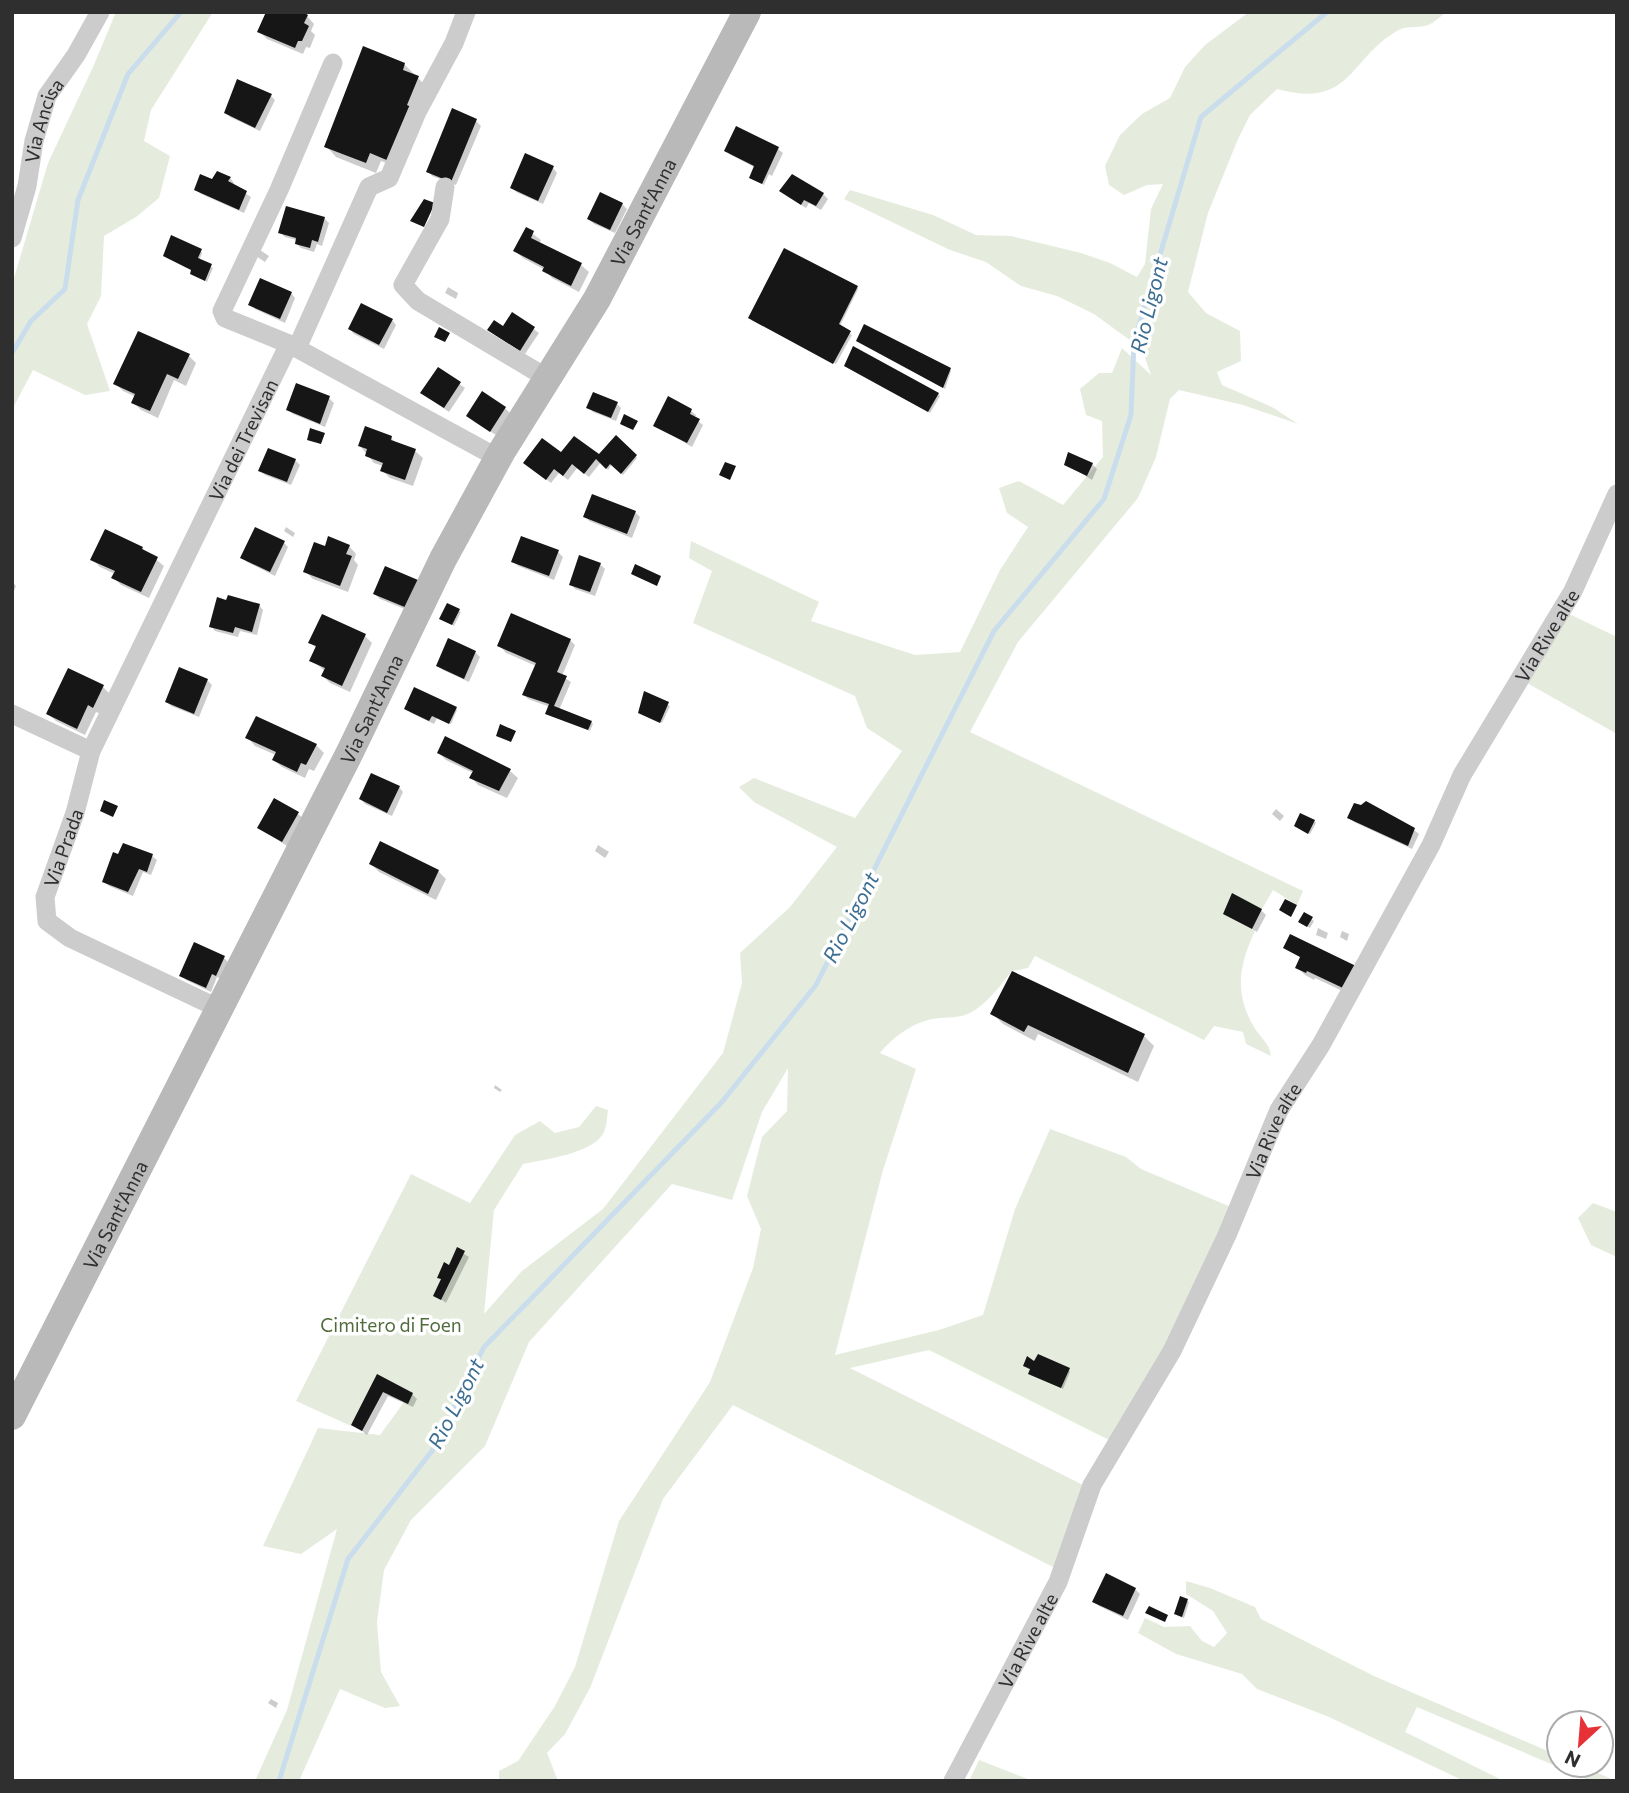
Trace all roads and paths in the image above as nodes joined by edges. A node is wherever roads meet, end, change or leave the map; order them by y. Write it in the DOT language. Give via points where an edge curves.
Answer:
graph roads {
  1 [pos="100,12"];
  2 [pos="466,12"];
  3 [pos="747,12"];
  4 [pos="333,63"];
  5 [pos="445,187"];
  6 [pos="12,238"];
  7 [pos="293,346"];
  8 [pos="547,378"];
  9 [pos="498,458"];
  10 [pos="1617,494"];
  11 [pos="12,714"];
  12 [pos="91,751"];
  13 [pos="220,1009"];
  14 [pos="12,1416"];
  15 [pos="953,1781"];
  1 -- 6 [label="street, Via Ancisa" via="47,96"];
  2 -- 7 [label="street, Via dei Trevisan" via="389,178 369,187"];
  3 -- 8 [label="main road, Via Sant'Anna" via="597,299"];
  4 -- 7 [label="street" via="222,311 225,318"];
  5 -- 8 [label="street" via="440,219 403,285 418,301"];
  7 -- 9 [label="street"];
  7 -- 12 [label="street, Via dei Trevisan"];
  8 -- 9 [label="main road, Via Sant'Anna"];
  9 -- 13 [label="main road, Via Sant'Anna" via="443,559"];
  10 -- 15 [label="street, Via Rive alte" via="1573,592 1462,775 1432,845 1321,1045 1279,1110 1172,1351 1092,1485 1058,1582"];
  11 -- 12 [label="street"];
  12 -- 13 [label="street, Via Prada" via="45,897 47,920 69,938"];
  13 -- 14 [label="main road, Via Sant'Anna"];
}
